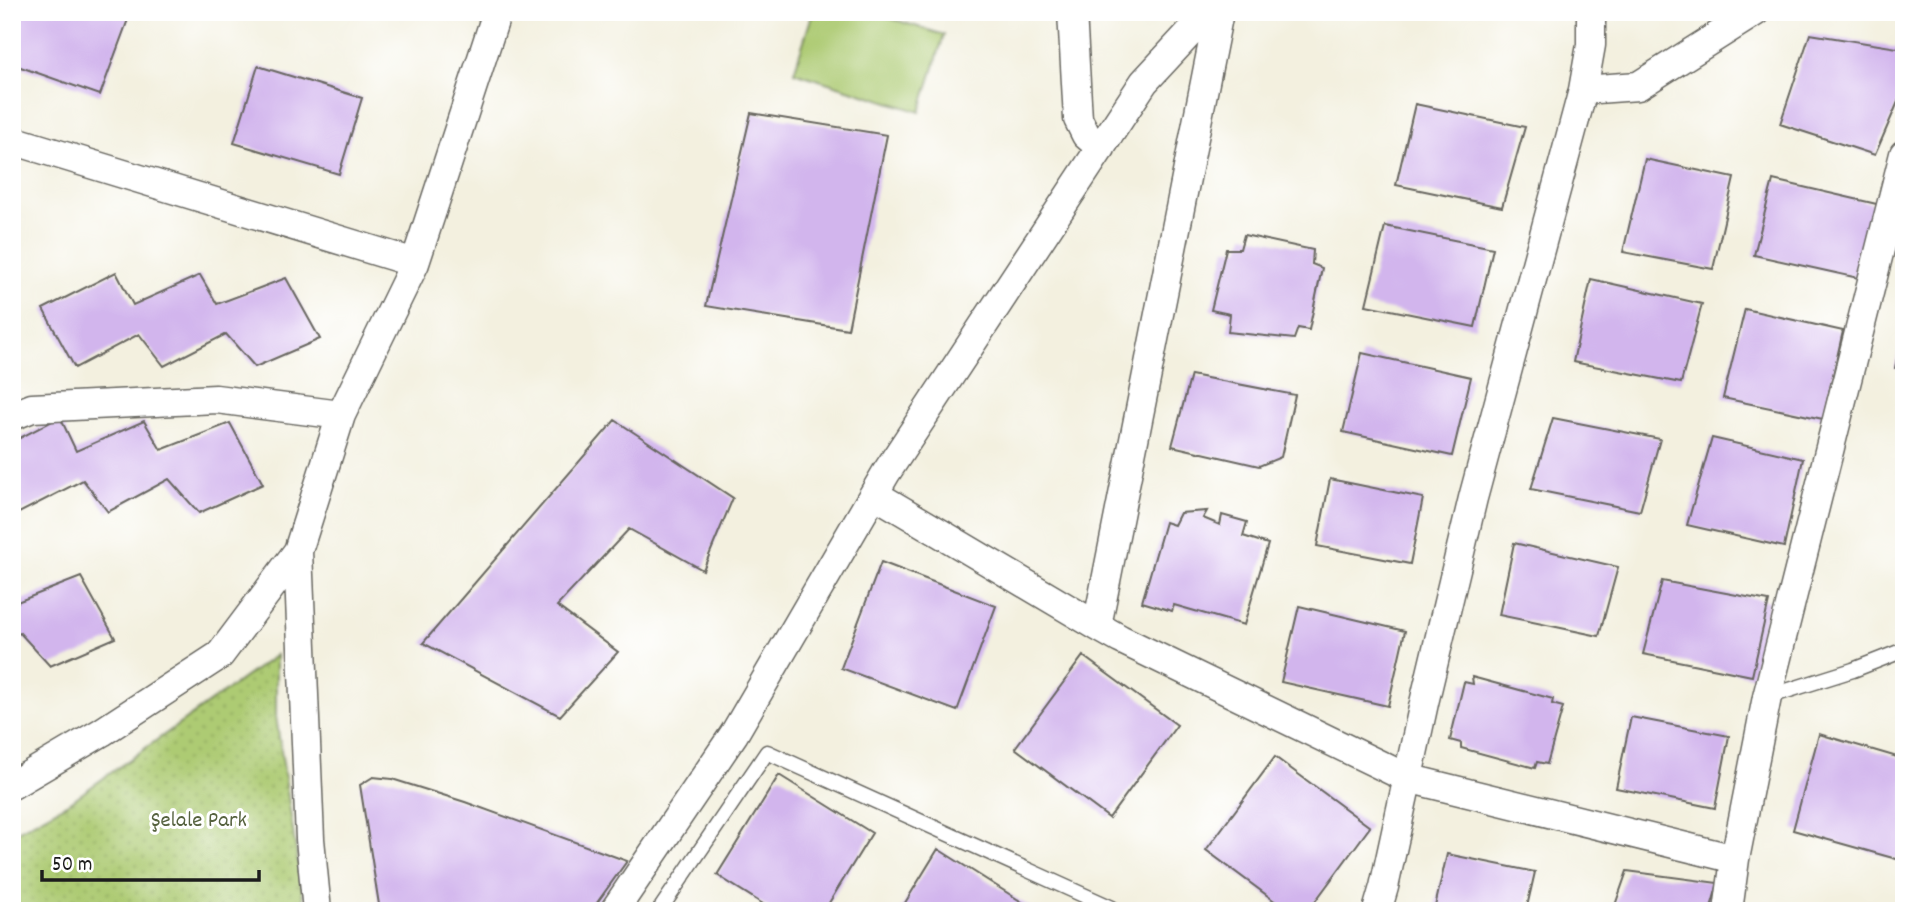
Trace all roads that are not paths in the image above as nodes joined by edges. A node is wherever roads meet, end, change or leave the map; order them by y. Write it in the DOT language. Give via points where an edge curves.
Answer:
graph roads {
  1 [pos="497,12"];
  2 [pos="1072,12"];
  3 [pos="1209,12"];
  4 [pos="1219,12"];
  5 [pos="1591,12"];
  6 [pos="1755,12"];
  7 [pos="1583,90"];
  8 [pos="12,140"];
  9 [pos="1101,148"];
  10 [pos="1904,154"];
  11 [pos="415,263"];
  12 [pos="341,415"];
  13 [pos="12,416"];
  14 [pos="874,494"];
  15 [pos="298,551"];
  16 [pos="1097,626"];
  17 [pos="1904,650"];
  18 [pos="1768,697"];
  19 [pos="1408,778"];
  20 [pos="12,785"];
  21 [pos="1735,859"];
  22 [pos="317,911"];
  23 [pos="614,911"];
  24 [pos="659,911"];
  25 [pos="1111,911"];
  26 [pos="1377,911"];
  27 [pos="1728,911"];
  1 -- 11 [label="street"];
  2 -- 9 [label="street" via="1078,119 1086,135"];
  3 -- 9 [label="street" via="1144,82"];
  4 -- 16 [label="street"];
  5 -- 7 [label="street"];
  6 -- 7 [label="street" via="1638,86"];
  7 -- 19 [label="street" via="1473,498"];
  8 -- 11 [label="street"];
  9 -- 14 [label="street"];
  10 -- 18 [label="street"];
  11 -- 12 [label="street"];
  12 -- 13 [label="street" via="216,399 32,408"];
  12 -- 15 [label="street"];
  14 -- 16 [label="street"];
  14 -- 23 [label="street" via="734,734"];
  15 -- 20 [label="street" via="220,654"];
  15 -- 22 [label="street"];
  16 -- 19 [label="street"];
  17 -- 18 [label="lane"];
  18 -- 21 [label="street"];
  19 -- 21 [label="street"];
  19 -- 26 [label="street"];
  21 -- 27 [label="street"];
  24 -- 25 [label="lane" via="767,752"];
}
